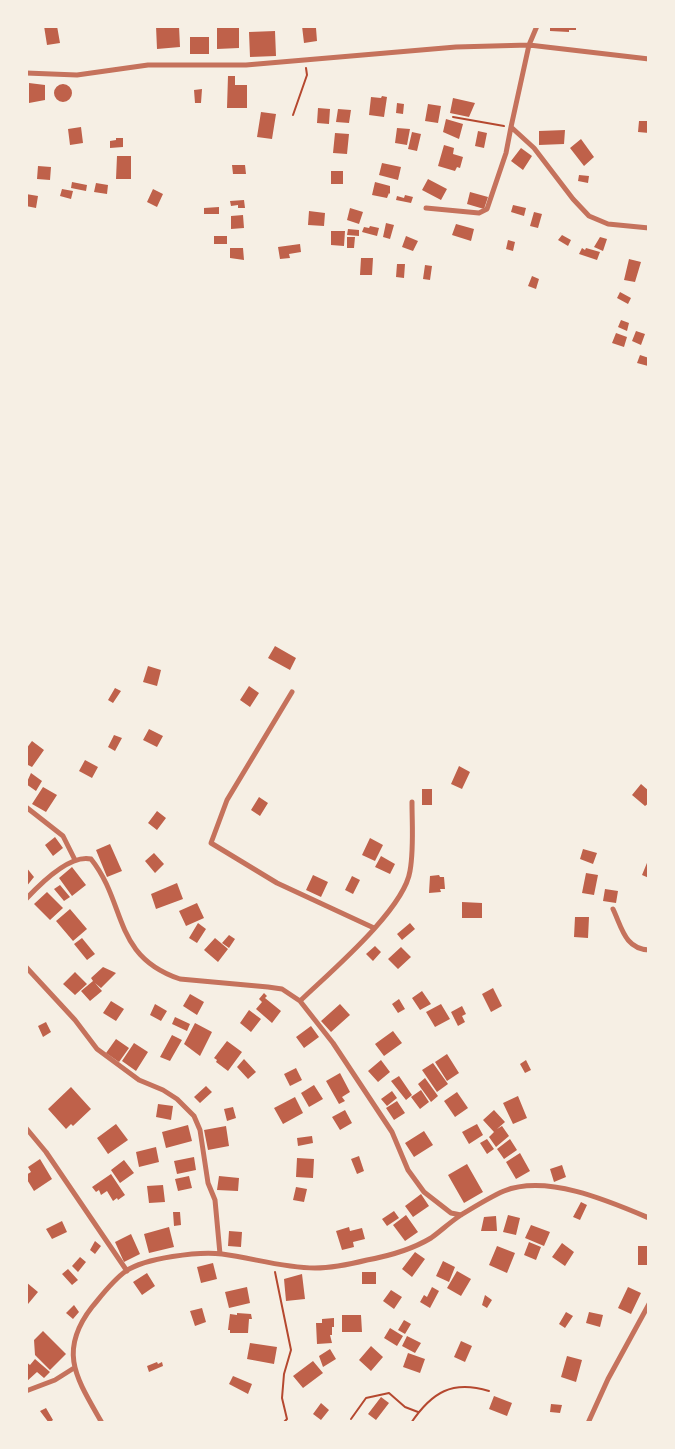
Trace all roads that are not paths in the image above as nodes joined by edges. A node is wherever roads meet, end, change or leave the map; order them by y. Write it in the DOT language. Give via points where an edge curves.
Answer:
graph roads {
  1 [pos="538,26"];
  2 [pos="528,45"];
  3 [pos="649,59"];
  4 [pos="26,73"];
  5 [pos="511,127"];
  6 [pos="426,208"];
  7 [pos="649,228"];
  8 [pos="292,692"];
  9 [pos="412,802"];
  10 [pos="26,807"];
  11 [pos="75,860"];
  12 [pos="26,899"];
  13 [pos="613,909"];
  14 [pos="374,928"];
  15 [pos="649,950"];
  16 [pos="26,967"];
  17 [pos="300,1001"];
  18 [pos="26,1128"];
  19 [pos="461,1215"];
  20 [pos="649,1218"];
  21 [pos="220,1254"];
  22 [pos="127,1270"];
  23 [pos="649,1304"];
  24 [pos="74,1368"];
  25 [pos="26,1391"];
  26 [pos="102,1423"];
  27 [pos="588,1423"];
  1 -- 2 [label="street"];
  2 -- 3 [label="street"];
  2 -- 4 [label="street" via="456,46 246,65 148,65 77,75"];
  2 -- 5 [label="street"];
  5 -- 6 [label="street" via="506,153 487,209 479,213"];
  5 -- 7 [label="street" via="534,148 589,216 608,224"];
  8 -- 14 [label="street" via="227,800 211,843 277,883"];
  9 -- 14 [label="street" via="410,872 398,901"];
  10 -- 11 [label="street" via="63,836"];
  11 -- 12 [label="street" via="42,882"];
  11 -- 17 [label="street" via="91,859 95,864 128,940 139,954 166,974 180,979 282,989"];
  13 -- 15 [label="street" via="631,945 638,950"];
  14 -- 17 [label="street"];
  16 -- 21 [label="street" via="97,1049 139,1080 177,1099 194,1116 200,1130 208,1183 214,1200"];
  17 -- 19 [label="street" via="333,1043 392,1132 408,1170 424,1192 451,1213"];
  18 -- 22 [label="street"];
  19 -- 20 [label="street" via="504,1191 537,1186 556,1187"];
  19 -- 21 [label="street" via="411,1249 367,1260 316,1268"];
  21 -- 22 [label="street" via="161,1260"];
  22 -- 24 [label="street" via="101,1295 72,1341"];
  23 -- 27 [label="street"];
  24 -- 25 [label="street" via="55,1380"];
  24 -- 26 [label="street"];
}
